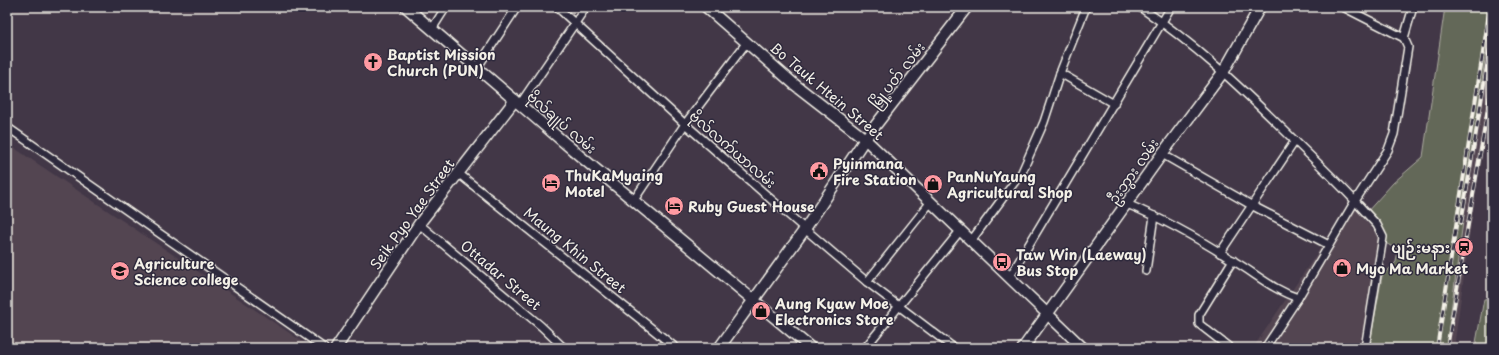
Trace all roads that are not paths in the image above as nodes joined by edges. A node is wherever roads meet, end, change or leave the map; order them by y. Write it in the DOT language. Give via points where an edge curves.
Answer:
graph roads {
  1 [pos="406,7"];
  2 [pos="446,7"];
  3 [pos="517,7"];
  4 [pos="557,7"];
  5 [pos="586,7"];
  6 [pos="706,7"];
  7 [pos="967,7"];
  8 [pos="1086,7"];
  9 [pos="1140,7"];
  10 [pos="1171,7"];
  11 [pos="1260,7"];
  12 [pos="1343,7"];
  13 [pos="1413,7"];
  14 [pos="1162,21"];
  15 [pos="574,22"];
  16 [pos="432,29"];
  17 [pos="1404,38"];
  18 [pos="747,42"];
  19 [pos="477,68"];
  20 [pos="1224,71"];
  21 [pos="1060,73"];
  22 [pos="518,102"];
  23 [pos="1114,104"];
  24 [pos="685,124"];
  25 [pos="7,127"];
  26 [pos="865,139"];
  27 [pos="1295,141"];
  28 [pos="1162,154"];
  29 [pos="458,173"];
  30 [pos="634,200"];
  31 [pos="1355,201"];
  32 [pos="930,202"];
  33 [pos="1127,204"];
  34 [pos="1251,205"];
  35 [pos="1154,216"];
  36 [pos="419,224"];
  37 [pos="805,229"];
  38 [pos="960,231"];
  39 [pos="971,241"];
  40 [pos="1329,245"];
  41 [pos="1220,252"];
  42 [pos="1233,260"];
  43 [pos="1146,271"];
  44 [pos="1009,278"];
  45 [pos="867,282"];
  46 [pos="1298,298"];
  47 [pos="753,299"];
  48 [pos="900,306"];
  49 [pos="1047,315"];
  50 [pos="324,348"];
  51 [pos="336,348"];
  52 [pos="564,348"];
  53 [pos="676,348"];
  54 [pos="719,348"];
  55 [pos="810,348"];
  56 [pos="865,348"];
  57 [pos="954,348"];
  58 [pos="1023,348"];
  59 [pos="1083,348"];
  60 [pos="1230,348"];
  61 [pos="1265,348"];
  62 [pos="1365,348"];
  1 -- 16 [label="street, ဗိုလ်ချုပ် လမ်း"];
  2 -- 16 [label="street"];
  3 -- 19 [label="street"];
  4 -- 15 [label="street, ဗိုလ်လက်ယာလမ်း"];
  5 -- 15 [label="street"];
  6 -- 18 [label="street, Bo Tauk Htein Street"];
  7 -- 26 [label="street, မြို့ပတ် လမ်း"];
  8 -- 21 [label="street"];
  9 -- 14 [label="street"];
  10 -- 14 [label="street"];
  11 -- 20 [label="street, ဦးဘွား လမ်း"];
  12 -- 17 [label="street"];
  13 -- 17 [label="street"];
  14 -- 20 [label="street"];
  14 -- 23 [label="street"];
  15 -- 22 [label="street"];
  15 -- 24 [label="street, ဗိုလ်လက်ယာလမ်း"];
  16 -- 19 [label="street, ဗိုလ်ချုပ် လမ်း"];
  17 -- 31 [label="street" via="1408,47 1394,134 1388,150"];
  18 -- 24 [label="street"];
  18 -- 26 [label="street, Bo Tauk Htein Street" via="794,84"];
  19 -- 22 [label="street, ဗိုလ်ချုပ် လမ်း"];
  20 -- 27 [label="street"];
  20 -- 28 [label="street, ဦးဘွား လမ်း"];
  21 -- 23 [label="street"];
  21 -- 39 [label="street" via="1044,122 1022,172"];
  22 -- 29 [label="street, Seik Pyo Yae Street"];
  22 -- 30 [label="street, ဗိုလ်ချုပ် လမ်း"];
  23 -- 44 [label="street"];
  24 -- 30 [label="street"];
  24 -- 37 [label="street, ဗိုလ်လက်ယာလမ်း"];
  25 -- 50 [label="street"];
  26 -- 32 [label="street, Bo Tauk Htein Street"];
  26 -- 37 [label="street, မြို့ပတ် လမ်း"];
  27 -- 31 [label="street"];
  27 -- 34 [label="street"];
  28 -- 33 [label="street, ဦးဘွား လမ်း"];
  28 -- 34 [label="street"];
  29 -- 36 [label="street, Seik Pyo Yae Street"];
  29 -- 53 [label="street, Maung Khin Street"];
  30 -- 47 [label="street, ဗိုလ်ချုပ် လမ်း"];
  31 -- 40 [label="street"];
  31 -- 62 [label="street" via="1382,231 1382,245"];
  32 -- 38 [label="street, Bo Tauk Htein Street"];
  32 -- 45 [label="street"];
  33 -- 35 [label="street"];
  33 -- 49 [label="street, ဦးဘွား လမ်း"];
  34 -- 40 [label="street"];
  34 -- 41 [label="street"];
  35 -- 41 [label="street"];
  35 -- 43 [label="street"];
  36 -- 51 [label="street, Seik Pyo Yae Street"];
  36 -- 52 [label="street, Ottadar Street"];
  37 -- 45 [label="street, ဗိုလ်လက်ယာလမ်း"];
  37 -- 47 [label="street, မြို့ပတ် လမ်း"];
  38 -- 39 [label="street, Bo Tauk Htein Street"];
  38 -- 48 [label="street"];
  39 -- 44 [label="street, Bo Tauk Htein Street"];
  40 -- 46 [label="street"];
  41 -- 42 [label="street"];
  42 -- 46 [label="street" via="1282,293"];
  42 -- 60 [label="street" via="1198,320 1199,324"];
  44 -- 49 [label="street, Bo Tauk Htein Street"];
  45 -- 48 [label="street, ဗိုလ်လက်ယာလမ်း"];
  46 -- 61 [label="street"];
  47 -- 54 [label="street, မြို့ပတ် လမ်း"];
  47 -- 55 [label="street, ဗိုလ်ချုပ် လမ်း"];
  48 -- 56 [label="street"];
  48 -- 57 [label="street, ဗိုလ်လက်ယာလမ်း"];
  49 -- 58 [label="street, ဦးဘွား လမ်း"];
  49 -- 59 [label="street, Bo Tauk Htein Street"];
}
